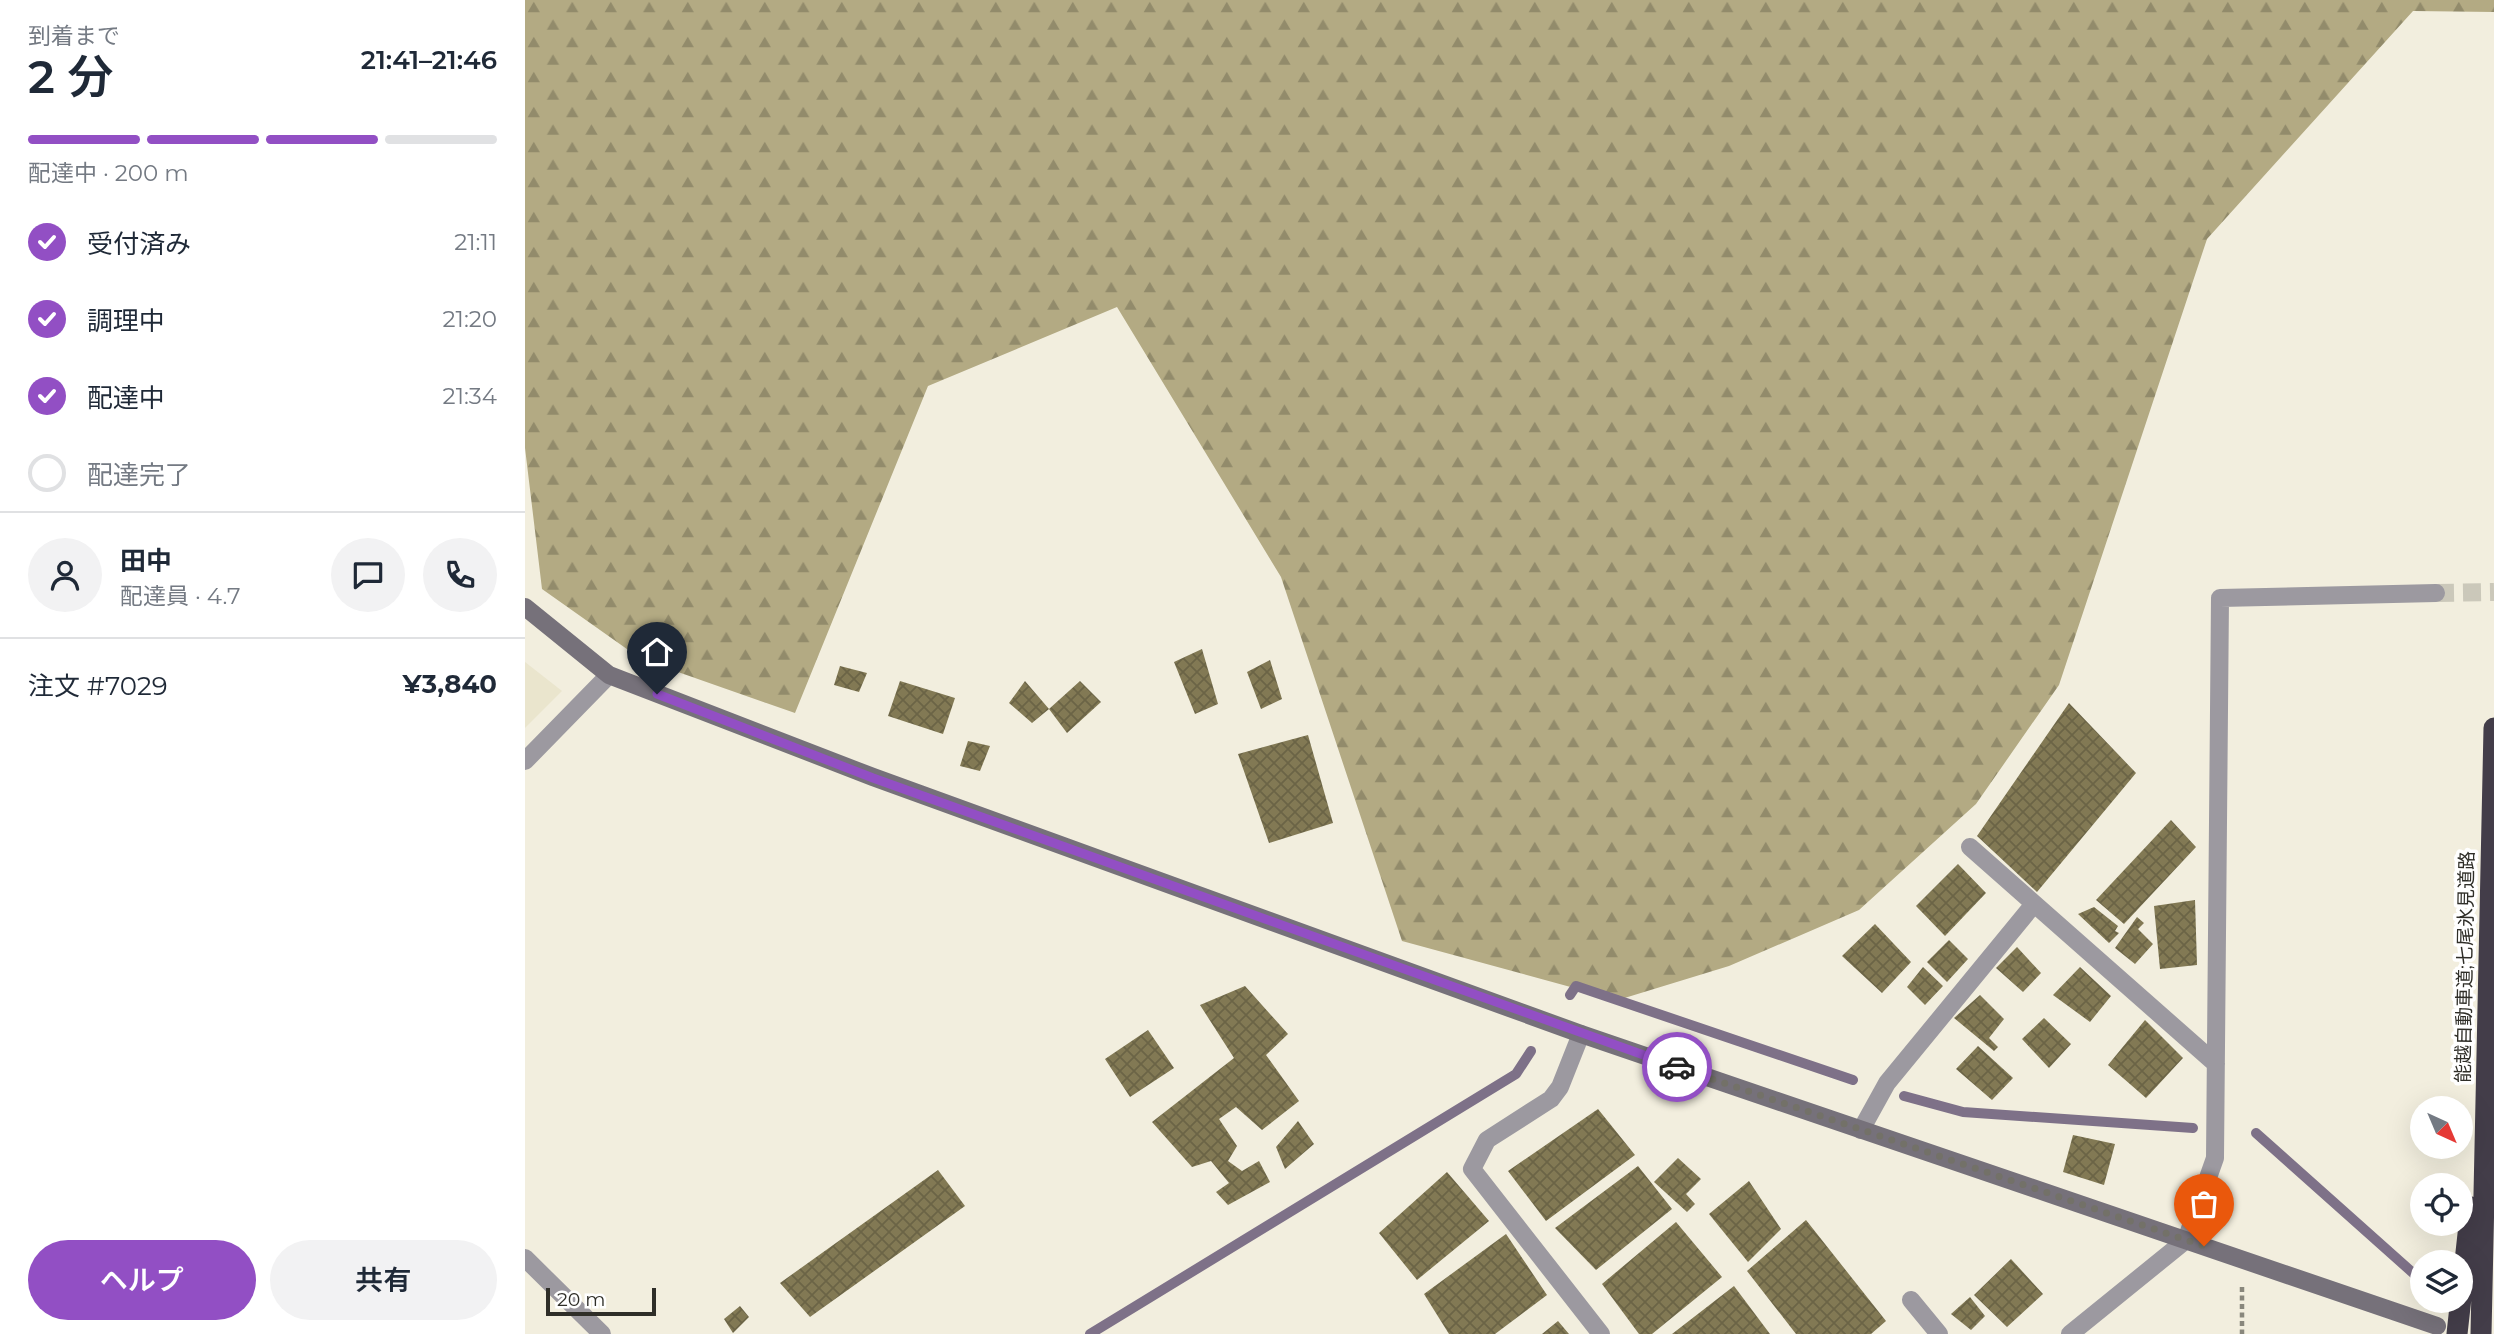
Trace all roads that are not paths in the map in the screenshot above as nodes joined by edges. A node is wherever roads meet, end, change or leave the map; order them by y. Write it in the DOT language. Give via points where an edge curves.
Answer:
graph roads {
  1 [pos="2436,593"];
  2 [pos="525,607"];
  3 [pos="608,675"];
  4 [pos="2494,728"];
  5 [pos="525,761"];
  6 [pos="1970,847"];
  7 [pos="2034,904"];
  8 [pos="1581,1034"];
  9 [pos="2216,1064"];
  10 [pos="2486,1073"];
  11 [pos="1861,1130"];
  12 [pos="2186,1240"];
  13 [pos="525,1258"];
  14 [pos="1911,1300"];
  15 [pos="2437,1325"];
  16 [pos="602,1334"];
  17 [pos="1601,1334"];
  18 [pos="1939,1334"];
  19 [pos="2070,1334"];
  20 [pos="2457,1334"];
  21 [pos="2481,1334"];
  1 -- 9 [label="street" via="2220,598"];
  2 -- 3 [label="street"];
  3 -- 5 [label="street"];
  3 -- 8 [label="street" via="873,778"];
  4 -- 10 [label="highway, 能越自動車道;七尾氷見道路"];
  6 -- 7 [label="street"];
  7 -- 9 [label="street"];
  7 -- 11 [label="street" via="1887,1083"];
  8 -- 11 [label="street"];
  8 -- 17 [label="street" via="1551,1099 1487,1140 1472,1169"];
  9 -- 12 [label="street" via="2215,1158"];
  10 -- 20 [label="highway"];
  10 -- 21 [label="highway, 能越自動車道;七尾氷見道路"];
  11 -- 12 [label="street"];
  12 -- 15 [label="street"];
  12 -- 19 [label="street"];
  13 -- 16 [label="street"];
  14 -- 18 [label="street"];
}
